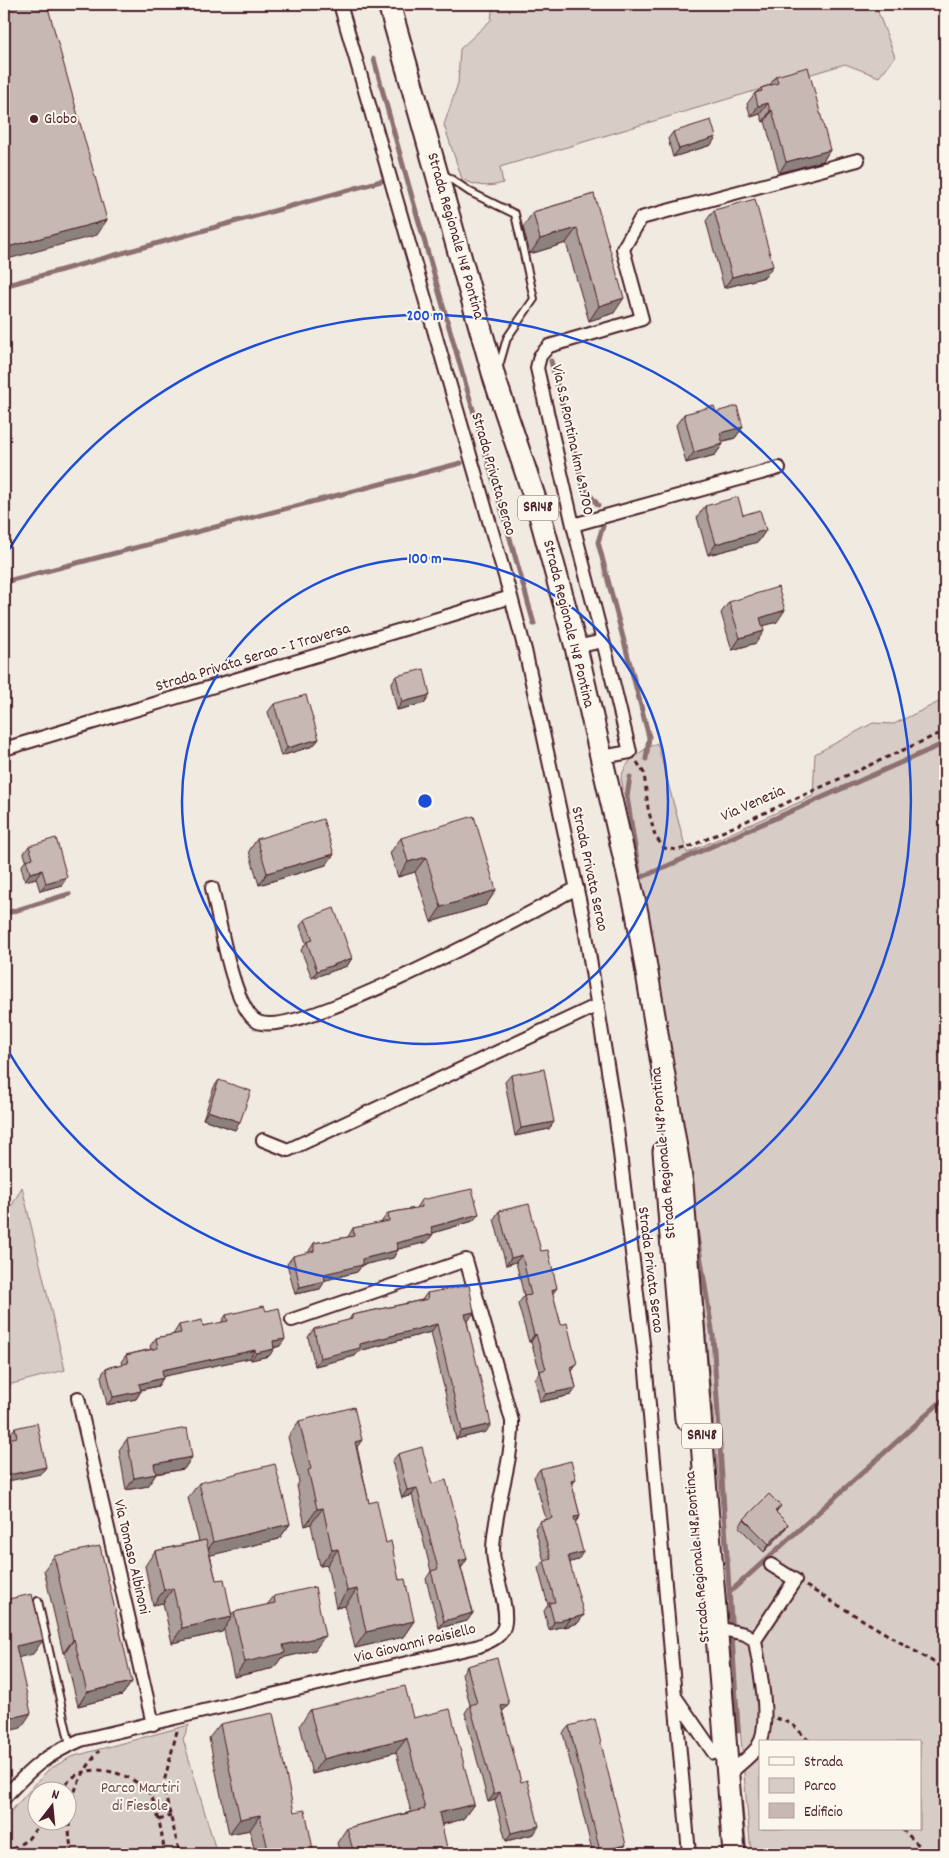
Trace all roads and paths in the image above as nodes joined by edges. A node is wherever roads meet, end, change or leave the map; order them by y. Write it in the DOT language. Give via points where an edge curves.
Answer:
graph roads {
  1 [pos="340,4"];
  2 [pos="389,4"];
  3 [pos="858,160"];
  4 [pos="437,169"];
  5 [pos="495,380"];
  6 [pos="779,468"];
  7 [pos="573,525"];
  8 [pos="511,598"];
  9 [pos="603,641"];
  10 [pos="576,647"];
  11 [pos="945,731"];
  12 [pos="4,749"];
  13 [pos="630,752"];
  14 [pos="602,758"];
  15 [pos="212,888"];
  16 [pos="577,888"];
  17 [pos="598,1005"];
  18 [pos="654,1021"];
  19 [pos="264,1140"];
  20 [pos="292,1320"];
  21 [pos="78,1398"];
  22 [pos="771,1565"];
  23 [pos="795,1580"];
  24 [pos="38,1601"];
  25 [pos="717,1628"];
  26 [pos="750,1637"];
  27 [pos="945,1670"];
  28 [pos="676,1698"];
  29 [pos="766,1716"];
  30 [pos="153,1724"];
  31 [pos="179,1725"];
  32 [pos="760,1740"];
  33 [pos="808,1740"];
  34 [pos="759,1743"];
  35 [pos="104,1744"];
  36 [pos="70,1745"];
  37 [pos="714,1753"];
  38 [pos="83,1771"];
  39 [pos="728,1775"];
  40 [pos="69,1780"];
  41 [pos="4,1798"];
  42 [pos="171,1816"];
  43 [pos="159,1820"];
  44 [pos="35,1830"];
  45 [pos="903,1830"];
  46 [pos="5,1854"];
  47 [pos="72,1854"];
  48 [pos="165,1854"];
  49 [pos="180,1854"];
  50 [pos="689,1854"];
  51 [pos="720,1854"];
  52 [pos="734,1854"];
  53 [pos="928,1854"];
  1 -- 8 [label="street, Strada Privata Serao"];
  2 -- 4 [label="main road, Strada Regionale 148 Pontina / SR148"];
  3 -- 7 [label="street, Via S.S Pontina km 69.700" via="641,218 623,249 642,320 549,346 540,356 537,368"];
  4 -- 5 [label="main road, Strada Regionale 148 Pontina / SR148"];
  4 -- 5 [label="lane" via="470,192 515,214 534,298 507,338"];
  5 -- 10 [label="main road, Strada Regionale 148 Pontina / SR148" via="538,508"];
  6 -- 7 [label="street"];
  7 -- 9 [label="street, Via S.S Pontina km 69.700"];
  8 -- 12 [label="street, Strada Privata Serao - I Traversa"];
  8 -- 16 [label="street, Strada Privata Serao"];
  9 -- 10 [label="street"];
  9 -- 13 [label="street, Via S.S Pontina km 69.700"];
  10 -- 14 [label="main road, Strada Regionale 148 Pontina / SR148"];
  11 -- 13 [label="path, Via Venezia" via="677,850 664,848 655,836 644,773"];
  13 -- 14 [label="street"];
  14 -- 18 [label="main road, Strada Regionale 148 Pontina / SR148" via="636,913"];
  15 -- 16 [label="street" via="235,988 246,1010 258,1022 271,1024 315,1012 382,987"];
  16 -- 17 [label="street, Strada Privata Serao"];
  17 -- 19 [label="street" via="288,1150"];
  17 -- 28 [label="street, Strada Privata Serao" via="616,1120 645,1360"];
  18 -- 25 [label="main road, Strada Regionale 148 Pontina / SR148" via="682,1184"];
  18 -- 37 [label="main road, Strada Regionale 148 Pontina / SR148"];
  20 -- 30 [label="street, Via Giovanni Paisiello" via="466,1260 512,1421 493,1552 504,1610 502,1632 494,1640 479,1646"];
  21 -- 30 [label="street, Via Tomaso Albinoni"];
  22 -- 23 [label="street"];
  23 -- 26 [label="street"];
  23 -- 27 [label="path"];
  24 -- 36 [label="lane"];
  25 -- 26 [label="street, Strada Regionale 148 Pontina"];
  25 -- 39 [label="main road, Strada Regionale 148 Pontina / SR148"];
  26 -- 29 [label="street"];
  28 -- 37 [label="street, Strada Privata Serao"];
  28 -- 50 [label="street"];
  29 -- 32 [label="street"];
  29 -- 33 [label="path" via="792,1724"];
  30 -- 36 [label="street, Via Giovanni Paisiello"];
  31 -- 42 [label="path" via="163,1786"];
  34 -- 39 [label="street"];
  35 -- 38 [label="path"];
  36 -- 41 [label="street, Via Giovanni Paisiello" via="40,1762"];
  37 -- 51 [label="main road, Strada Regionale 148 Pontina / SR148"];
  38 -- 40 [label="path"];
  38 -- 43 [label="path" via="115,1772 134,1780 148,1791"];
  38 -- 47 [label="path" via="71,1799"];
  39 -- 52 [label="main road, Strada Regionale 148 Pontina / SR148"];
  42 -- 43 [label="path"];
  42 -- 49 [label="path"];
  43 -- 48 [label="path"];
  44 -- 46 [label="path" via="28,1839"];
  45 -- 53 [label="path"];
}
